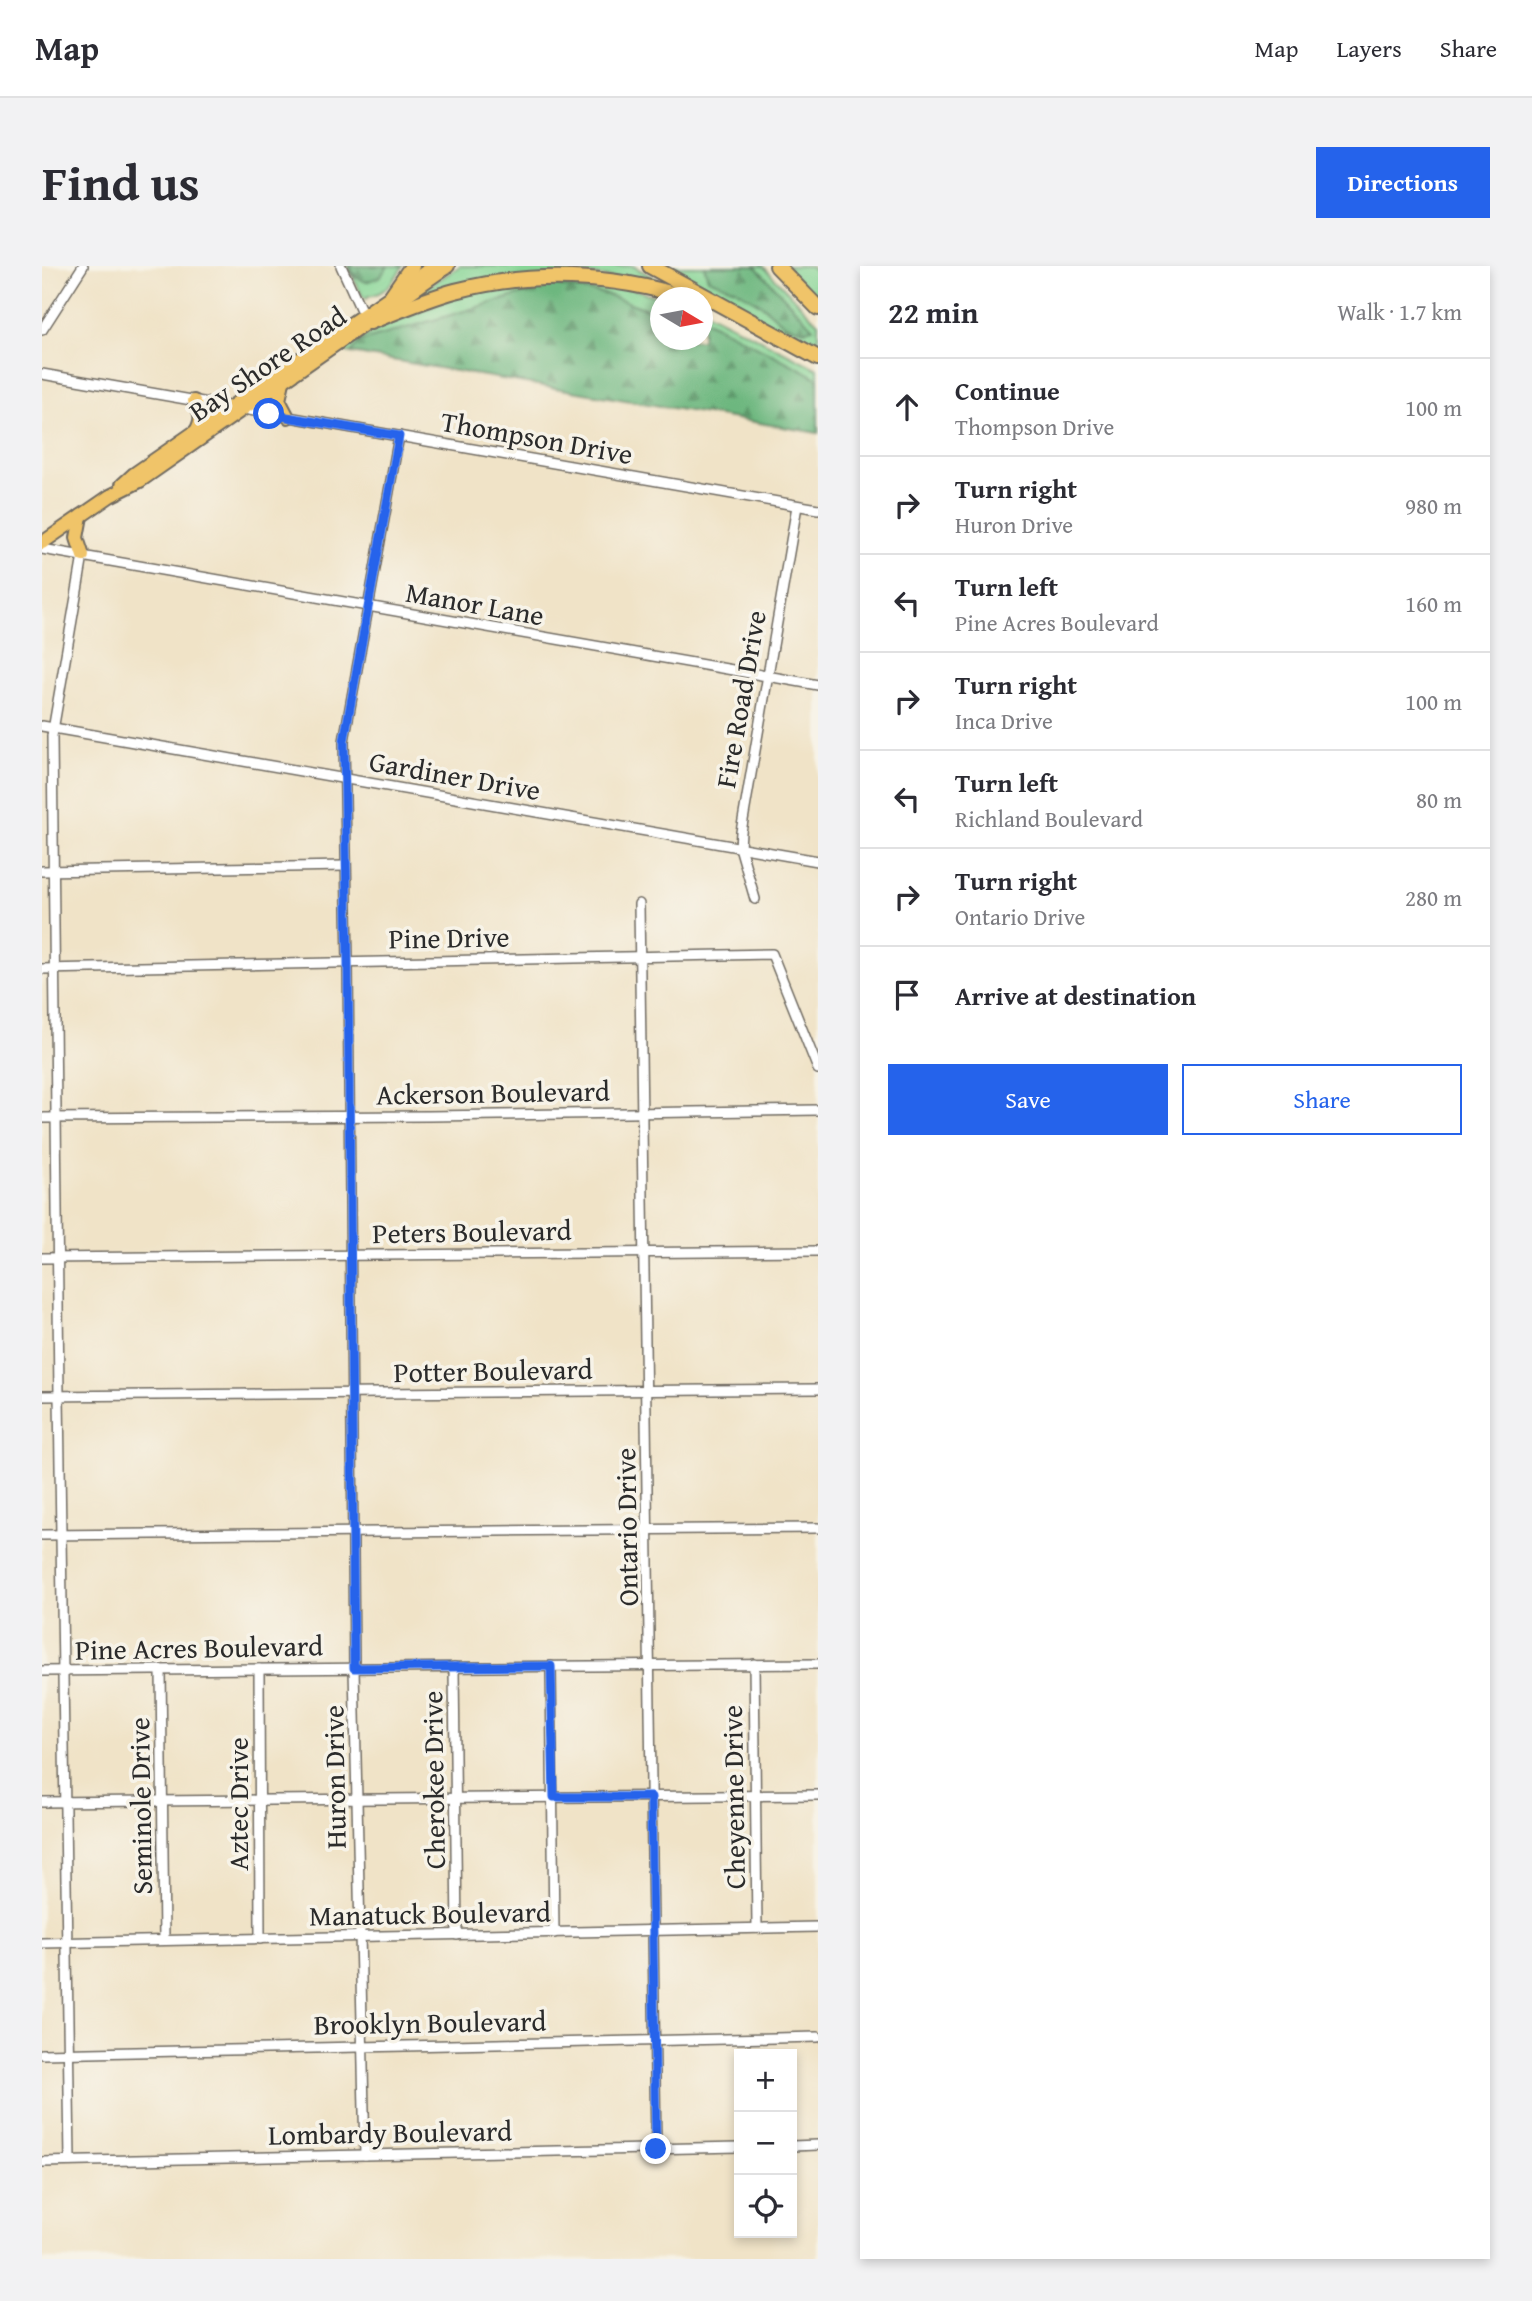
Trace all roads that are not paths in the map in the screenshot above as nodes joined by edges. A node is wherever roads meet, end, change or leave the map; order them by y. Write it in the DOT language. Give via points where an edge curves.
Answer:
graph roads {
  1 [pos="83,266"];
  2 [pos="341,266"];
  3 [pos="412,266"];
  4 [pos="434,266"];
  5 [pos="449,266"];
  6 [pos="649,266"];
  7 [pos="777,266"];
  8 [pos="650,287"];
  9 [pos="392,295"];
  10 [pos="713,308"];
  11 [pos="818,308"];
  12 [pos="367,320"];
  13 [pos="42,330"];
  14 [pos="775,335"];
  15 [pos="818,359"];
  16 [pos="42,374"];
  17 [pos="282,382"];
  18 [pos="194,401"];
  19 [pos="237,408"];
  20 [pos="288,417"];
  21 [pos="196,431"];
  22 [pos="399,436"];
  23 [pos="110,496"];
  24 [pos="797,506"];
  25 [pos="818,509"];
  26 [pos="80,516"];
  27 [pos="42,543"];
  28 [pos="42,549"];
  29 [pos="83,556"];
  30 [pos="368,607"];
  31 [pos="766,676"];
  32 [pos="818,685"];
  33 [pos="42,726"];
  34 [pos="54,728"];
  35 [pos="344,779"];
  36 [pos="740,847"];
  37 [pos="818,861"];
  38 [pos="346,866"];
  39 [pos="42,871"];
  40 [pos="53,871"];
  41 [pos="755,900"];
  42 [pos="639,904"];
  43 [pos="639,956"];
  44 [pos="348,962"];
  45 [pos="55,968"];
  46 [pos="42,969"];
  47 [pos="817,1063"];
  48 [pos="818,1110"];
  49 [pos="641,1112"];
  50 [pos="350,1117"];
  51 [pos="42,1118"];
  52 [pos="56,1118"];
  53 [pos="818,1251"];
  54 [pos="645,1252"];
  55 [pos="351,1255"];
  56 [pos="42,1258"];
  57 [pos="59,1258"];
  58 [pos="818,1389"];
  59 [pos="646,1391"];
  60 [pos="353,1394"];
  61 [pos="42,1396"];
  62 [pos="59,1396"];
  63 [pos="818,1528"];
  64 [pos="649,1530"];
  65 [pos="354,1533"];
  66 [pos="42,1535"];
  67 [pos="62,1535"];
  68 [pos="754,1664"];
  69 [pos="818,1664"];
  70 [pos="650,1665"];
  71 [pos="551,1666"];
  72 [pos="454,1667"];
  73 [pos="354,1668"];
  74 [pos="258,1669"];
  75 [pos="161,1670"];
  76 [pos="42,1671"];
  77 [pos="63,1671"];
  78 [pos="818,1795"];
  79 [pos="755,1796"];
  80 [pos="554,1797"];
  81 [pos="651,1797"];
  82 [pos="456,1798"];
  83 [pos="357,1799"];
  84 [pos="260,1800"];
  85 [pos="163,1801"];
  86 [pos="42,1802"];
  87 [pos="65,1802"];
  88 [pos="818,1927"];
  89 [pos="757,1928"];
  90 [pos="653,1931"];
  91 [pos="554,1933"];
  92 [pos="457,1935"];
  93 [pos="360,1936"];
  94 [pos="260,1939"];
  95 [pos="164,1940"];
  96 [pos="67,1942"];
  97 [pos="42,1943"];
  98 [pos="818,2037"];
  99 [pos="654,2041"];
  100 [pos="362,2045"];
  101 [pos="68,2053"];
  102 [pos="42,2054"];
  103 [pos="818,2145"];
  104 [pos="797,2146"];
  105 [pos="734,2147"];
  106 [pos="656,2149"];
  107 [pos="365,2155"];
  108 [pos="71,2161"];
  109 [pos="42,2162"];
  1 -- 13 [label="street"];
  2 -- 12 [label="street"];
  3 -- 9 [label="highway"];
  4 -- 9 [label="main road, Bay Shore Road"];
  5 -- 12 [label="main road, Bay Shore Road"];
  6 -- 14 [label="highway"];
  7 -- 11 [label="highway"];
  8 -- 12 [label="highway" via="530,279 458,290"];
  9 -- 12 [label="main road, Bay Shore Road"];
  10 -- 14 [label="highway"];
  12 -- 17 [label="main road, Bay Shore Road"];
  12 -- 19 [label="main road, Bay Shore Road"];
  14 -- 15 [label="highway"];
  16 -- 18 [label="street, Thompson Drive"];
  17 -- 19 [label="main road, Bay Shore Road"];
  17 -- 20 [label="main road" via="279,400"];
  18 -- 19 [label="street, Thompson Drive"];
  18 -- 21 [label="main road" via="201,413"];
  19 -- 20 [label="street, Thompson Drive"];
  19 -- 21 [label="main road, Bay Shore Road"];
  19 -- 23 [label="main road, Bay Shore Road" via="140,481"];
  20 -- 22 [label="street, Thompson Drive"];
  21 -- 23 [label="main road, Bay Shore Road"];
  22 -- 24 [label="street, Thompson Drive"];
  22 -- 30 [label="street, Huron Drive"];
  23 -- 26 [label="main road, Bay Shore Road"];
  24 -- 25 [label="street, Thompson Drive"];
  24 -- 31 [label="street, Fire Road Drive"];
  26 -- 27 [label="main road, Bay Shore Road"];
  26 -- 29 [label="main road" via="77,538"];
  28 -- 29 [label="street, Manor Lane"];
  29 -- 30 [label="street, Manor Lane"];
  29 -- 34 [label="street"];
  30 -- 31 [label="street, Manor Lane"];
  30 -- 35 [label="street, Huron Drive" via="344,741"];
  31 -- 32 [label="street, Manor Lane"];
  31 -- 36 [label="street, Fire Road Drive"];
  33 -- 34 [label="street, Gardiner Drive"];
  34 -- 35 [label="street, Gardiner Drive"];
  34 -- 40 [label="street"];
  35 -- 36 [label="street, Gardiner Drive"];
  35 -- 38 [label="street, Huron Drive"];
  36 -- 37 [label="street, Gardiner Drive"];
  36 -- 41 [label="street, Fire Road Drive"];
  38 -- 40 [label="street"];
  38 -- 44 [label="street, Huron Drive"];
  39 -- 40 [label="street"];
  40 -- 45 [label="street"];
  42 -- 43 [label="street, Ontario Drive"];
  43 -- 44 [label="street, Pine Drive"];
  43 -- 47 [label="street, Pine Drive" via="772,954"];
  43 -- 49 [label="street, Ontario Drive"];
  44 -- 45 [label="street, Pine Drive"];
  44 -- 50 [label="street, Huron Drive"];
  45 -- 46 [label="street, Pine Drive"];
  45 -- 52 [label="street"];
  48 -- 49 [label="street, Ackerson Boulevard"];
  49 -- 50 [label="street, Ackerson Boulevard"];
  49 -- 54 [label="street, Ontario Drive"];
  50 -- 52 [label="street, Ackerson Boulevard"];
  50 -- 55 [label="street, Huron Drive"];
  51 -- 52 [label="street, Ackerson Boulevard"];
  52 -- 57 [label="street"];
  53 -- 54 [label="street, Peters Boulevard"];
  54 -- 55 [label="street, Peters Boulevard"];
  54 -- 59 [label="street, Ontario Drive"];
  55 -- 57 [label="street, Peters Boulevard"];
  55 -- 60 [label="street, Huron Drive"];
  56 -- 57 [label="street, Peters Boulevard"];
  57 -- 62 [label="street"];
  58 -- 59 [label="street, Potter Boulevard"];
  59 -- 60 [label="street, Potter Boulevard"];
  59 -- 64 [label="street, Ontario Drive"];
  60 -- 62 [label="street, Potter Boulevard"];
  60 -- 65 [label="street, Huron Drive"];
  61 -- 62 [label="street, Potter Boulevard"];
  62 -- 67 [label="street"];
  63 -- 64 [label="street"];
  64 -- 65 [label="street"];
  64 -- 70 [label="street, Ontario Drive"];
  65 -- 67 [label="street"];
  65 -- 73 [label="street, Huron Drive"];
  66 -- 67 [label="street"];
  67 -- 77 [label="street"];
  68 -- 69 [label="street, Pine Acres Boulevard"];
  68 -- 70 [label="street, Pine Acres Boulevard"];
  68 -- 79 [label="street, Cheyenne Drive"];
  70 -- 71 [label="street, Pine Acres Boulevard"];
  70 -- 81 [label="street, Ontario Drive"];
  71 -- 72 [label="street, Pine Acres Boulevard"];
  71 -- 80 [label="street"];
  72 -- 73 [label="street, Pine Acres Boulevard"];
  72 -- 82 [label="street, Cherokee Drive"];
  73 -- 74 [label="street, Pine Acres Boulevard"];
  73 -- 83 [label="street, Huron Drive"];
  74 -- 75 [label="street, Pine Acres Boulevard"];
  74 -- 84 [label="street, Aztec Drive"];
  75 -- 77 [label="street, Pine Acres Boulevard"];
  75 -- 85 [label="street, Seminole Drive"];
  76 -- 77 [label="street, Pine Acres Boulevard"];
  77 -- 87 [label="street"];
  78 -- 79 [label="street"];
  79 -- 81 [label="street"];
  79 -- 89 [label="street, Cheyenne Drive"];
  80 -- 81 [label="street"];
  80 -- 82 [label="street"];
  80 -- 91 [label="street"];
  81 -- 90 [label="street, Ontario Drive"];
  82 -- 83 [label="street"];
  82 -- 92 [label="street, Cherokee Drive"];
  83 -- 84 [label="street"];
  83 -- 93 [label="street, Huron Drive"];
  84 -- 85 [label="street"];
  84 -- 94 [label="street, Aztec Drive"];
  85 -- 87 [label="street"];
  85 -- 95 [label="street, Seminole Drive"];
  86 -- 87 [label="street"];
  87 -- 96 [label="street"];
  88 -- 89 [label="street, Manatuck Boulevard"];
  89 -- 90 [label="street, Manatuck Boulevard"];
  90 -- 91 [label="street, Manatuck Boulevard"];
  90 -- 99 [label="street, Ontario Drive"];
  91 -- 92 [label="street, Manatuck Boulevard"];
  92 -- 93 [label="street, Manatuck Boulevard"];
  93 -- 94 [label="street, Manatuck Boulevard"];
  93 -- 100 [label="street, Huron Drive"];
  94 -- 95 [label="street, Manatuck Boulevard"];
  95 -- 96 [label="street, Manatuck Boulevard"];
  96 -- 97 [label="street, Manatuck Boulevard"];
  96 -- 101 [label="street"];
  98 -- 99 [label="street, Brooklyn Boulevard"];
  99 -- 100 [label="street, Brooklyn Boulevard"];
  99 -- 106 [label="street, Ontario Drive"];
  100 -- 101 [label="street, Brooklyn Boulevard"];
  100 -- 107 [label="street, Huron Drive"];
  101 -- 102 [label="street, Brooklyn Boulevard"];
  101 -- 108 [label="street"];
  103 -- 104 [label="street"];
  105 -- 106 [label="street, Lombardy Boulevard"];
  106 -- 107 [label="street, Lombardy Boulevard"];
  107 -- 108 [label="street, Lombardy Boulevard"];
  108 -- 109 [label="street, Lombardy Boulevard"];
}
